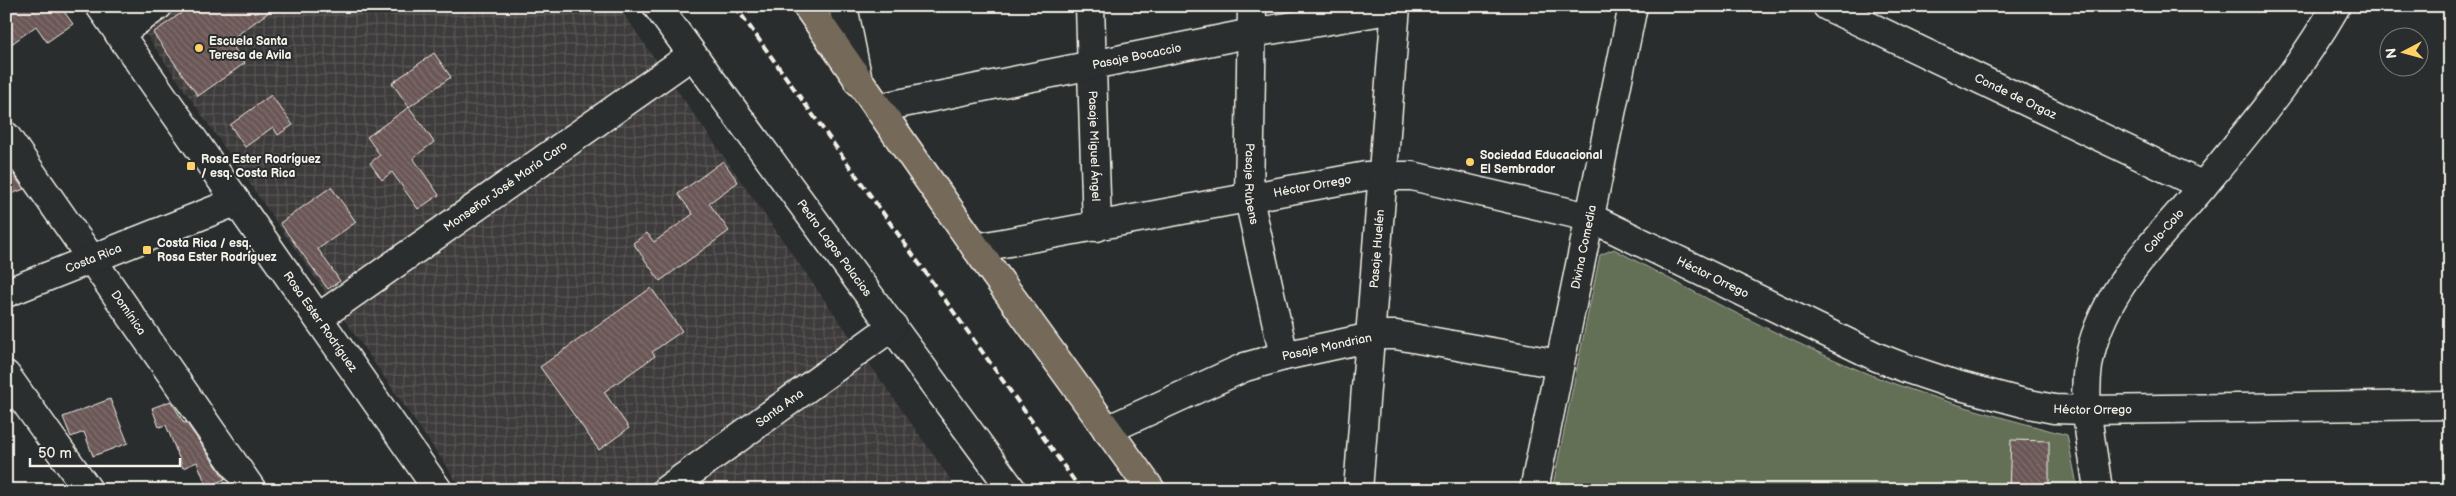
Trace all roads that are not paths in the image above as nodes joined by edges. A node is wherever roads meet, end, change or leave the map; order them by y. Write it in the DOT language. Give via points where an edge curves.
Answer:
graph roads {
  1 [pos="100,6"];
  2 [pos="158,6"];
  3 [pos="657,6"];
  4 [pos="807,6"];
  5 [pos="843,6"];
  6 [pos="1090,6"];
  7 [pos="1252,6"];
  8 [pos="1633,6"];
  9 [pos="1827,6"];
  10 [pos="2336,6"];
  11 [pos="1396,8"];
  12 [pos="1252,33"];
  13 [pos="120,34"];
  14 [pos="692,55"];
  15 [pos="1092,65"];
  16 [pos="858,80"];
  17 [pos="878,108"];
  18 [pos="6,136"];
  19 [pos="1381,175"];
  20 [pos="2203,186"];
  21 [pos="1249,199"];
  22 [pos="235,202"];
  23 [pos="1589,217"];
  24 [pos="1097,227"];
  25 [pos="976,248"];
  26 [pos="90,260"];
  27 [pos="6,293"];
  28 [pos="318,318"];
  29 [pos="893,326"];
  30 [pos="1369,338"];
  31 [pos="1284,356"];
  32 [pos="1559,364"];
  33 [pos="6,376"];
  34 [pos="2450,405"];
  35 [pos="2087,410"];
  36 [pos="1107,430"];
  37 [pos="88,490"];
  38 [pos="252,490"];
  39 [pos="438,490"];
  40 [pos="666,490"];
  41 [pos="1012,490"];
  42 [pos="1150,490"];
  43 [pos="1358,490"];
  44 [pos="1534,490"];
  45 [pos="2098,490"];
  1 -- 13 [label="street, Rosa Ester Rodríguez"];
  2 -- 13 [label="street"];
  3 -- 14 [label="street, Pedro Lagos Palacios"];
  4 -- 16 [label="main road"];
  5 -- 16 [label="street"];
  6 -- 15 [label="street, Pasaje Miguel Ángel"];
  7 -- 12 [label="street, Pasaje Rubens"];
  8 -- 23 [label="street, Divina Comedia"];
  9 -- 20 [label="street, Conde de Orgaz"];
  10 -- 20 [label="street, Colo-Colo" via="2296,69"];
  11 -- 12 [label="street, Pasaje Bocaccio"];
  11 -- 19 [label="street, Pasaje Huelén"];
  12 -- 15 [label="street, Pasaje Bocaccio"];
  12 -- 21 [label="street, Pasaje Rubens"];
  13 -- 22 [label="street, Rosa Ester Rodríguez"];
  14 -- 28 [label="street, Monseñor José María Caro"];
  14 -- 29 [label="street, Pedro Lagos Palacios"];
  15 -- 17 [label="street, Pasaje Bocaccio"];
  15 -- 24 [label="street, Pasaje Miguel Ángel"];
  16 -- 17 [label="main road"];
  17 -- 25 [label="main road"];
  18 -- 26 [label="street, Domínica"];
  19 -- 21 [label="street, Héctor Orrego"];
  19 -- 23 [label="street, Héctor Orrego" via="1428,179"];
  19 -- 30 [label="street, Pasaje Huelén"];
  20 -- 35 [label="street, Colo-Colo" via="2132,269 2112,300 2097,332 2088,364"];
  21 -- 24 [label="street, Héctor Orrego"];
  21 -- 31 [label="street, Pasaje Rubens"];
  22 -- 26 [label="street, Costa Rica"];
  22 -- 28 [label="street, Rosa Ester Rodríguez"];
  23 -- 32 [label="street, Divina Comedia"];
  23 -- 35 [label="street, Héctor Orrego" via="1908,369 2024,403 2054,409"];
  24 -- 25 [label="street, Héctor Orrego"];
  25 -- 36 [label="main road"];
  26 -- 27 [label="street, Costa Rica"];
  26 -- 38 [label="street, Domínica"];
  28 -- 39 [label="street, Rosa Ester Rodríguez"];
  29 -- 40 [label="street, Santa Ana"];
  29 -- 41 [label="street, Pedro Lagos Palacios"];
  30 -- 31 [label="street, Pasaje Mondrian"];
  30 -- 32 [label="street, Pasaje Mondrian" via="1396,335"];
  30 -- 43 [label="street, Pasaje Huelén"];
  31 -- 36 [label="street, Pasaje Mondrian" via="1225,375"];
  32 -- 44 [label="street, Divina Comedia"];
  33 -- 37 [label="street"];
  34 -- 35 [label="street, Héctor Orrego"];
  35 -- 45 [label="street, Colo-Colo"];
  36 -- 42 [label="main road"];
}
